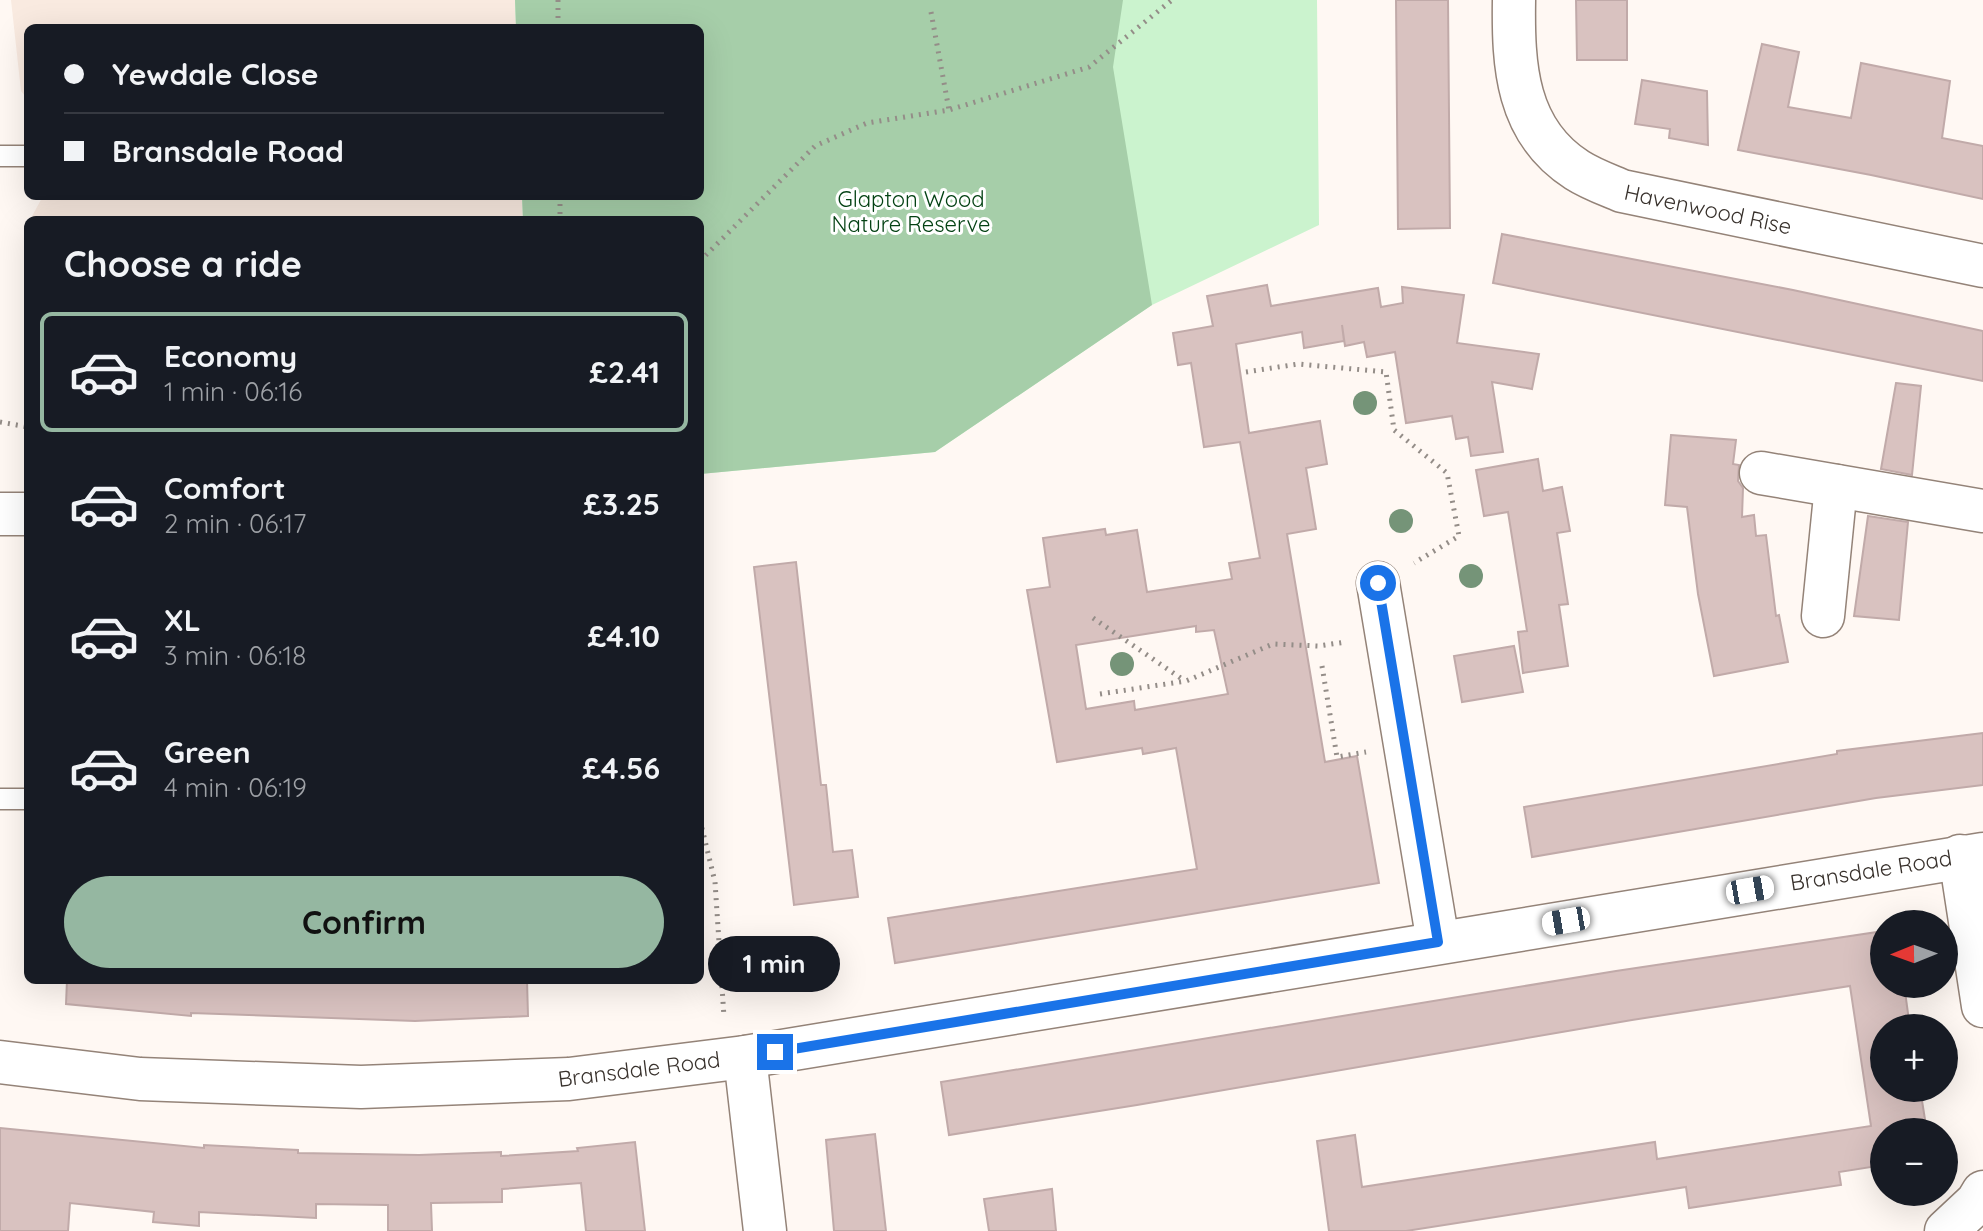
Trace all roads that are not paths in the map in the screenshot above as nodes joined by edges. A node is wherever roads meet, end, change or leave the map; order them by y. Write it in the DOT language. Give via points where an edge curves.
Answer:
graph roads {
  1 [pos="1514,0"];
  2 [pos="0,156"];
  3 [pos="24,156"];
  4 [pos="1983,266"];
  5 [pos="1761,473"];
  6 [pos="1836,486"];
  7 [pos="1983,511"];
  8 [pos="0,514"];
  9 [pos="24,514"];
  10 [pos="1378,583"];
  11 [pos="1823,616"];
  12 [pos="0,799"];
  13 [pos="24,799"];
  14 [pos="1971,855"];
  15 [pos="1438,942"];
  16 [pos="1983,1006"];
  17 [pos="736,1058"];
  18 [pos="0,1062"];
  19 [pos="1983,1192"];
  20 [pos="765,1231"];
  21 [pos="1946,1231"];
  1 -- 4 [label="street, Havenwood Rise" via="1516,68 1524,106 1546,142 1577,170 1622,191"];
  2 -- 3 [label="lane"];
  5 -- 6 [label="street"];
  6 -- 7 [label="street"];
  6 -- 11 [label="street"];
  8 -- 9 [label="street"];
  10 -- 15 [label="street"];
  12 -- 13 [label="lane"];
  14 -- 15 [label="street, Bransdale Road"];
  14 -- 16 [label="street"];
  15 -- 17 [label="street, Bransdale Road"];
  17 -- 18 [label="street, Bransdale Road" via="569,1079 361,1087 140,1079"];
  17 -- 20 [label="street"];
  19 -- 21 [label="street"];
}
